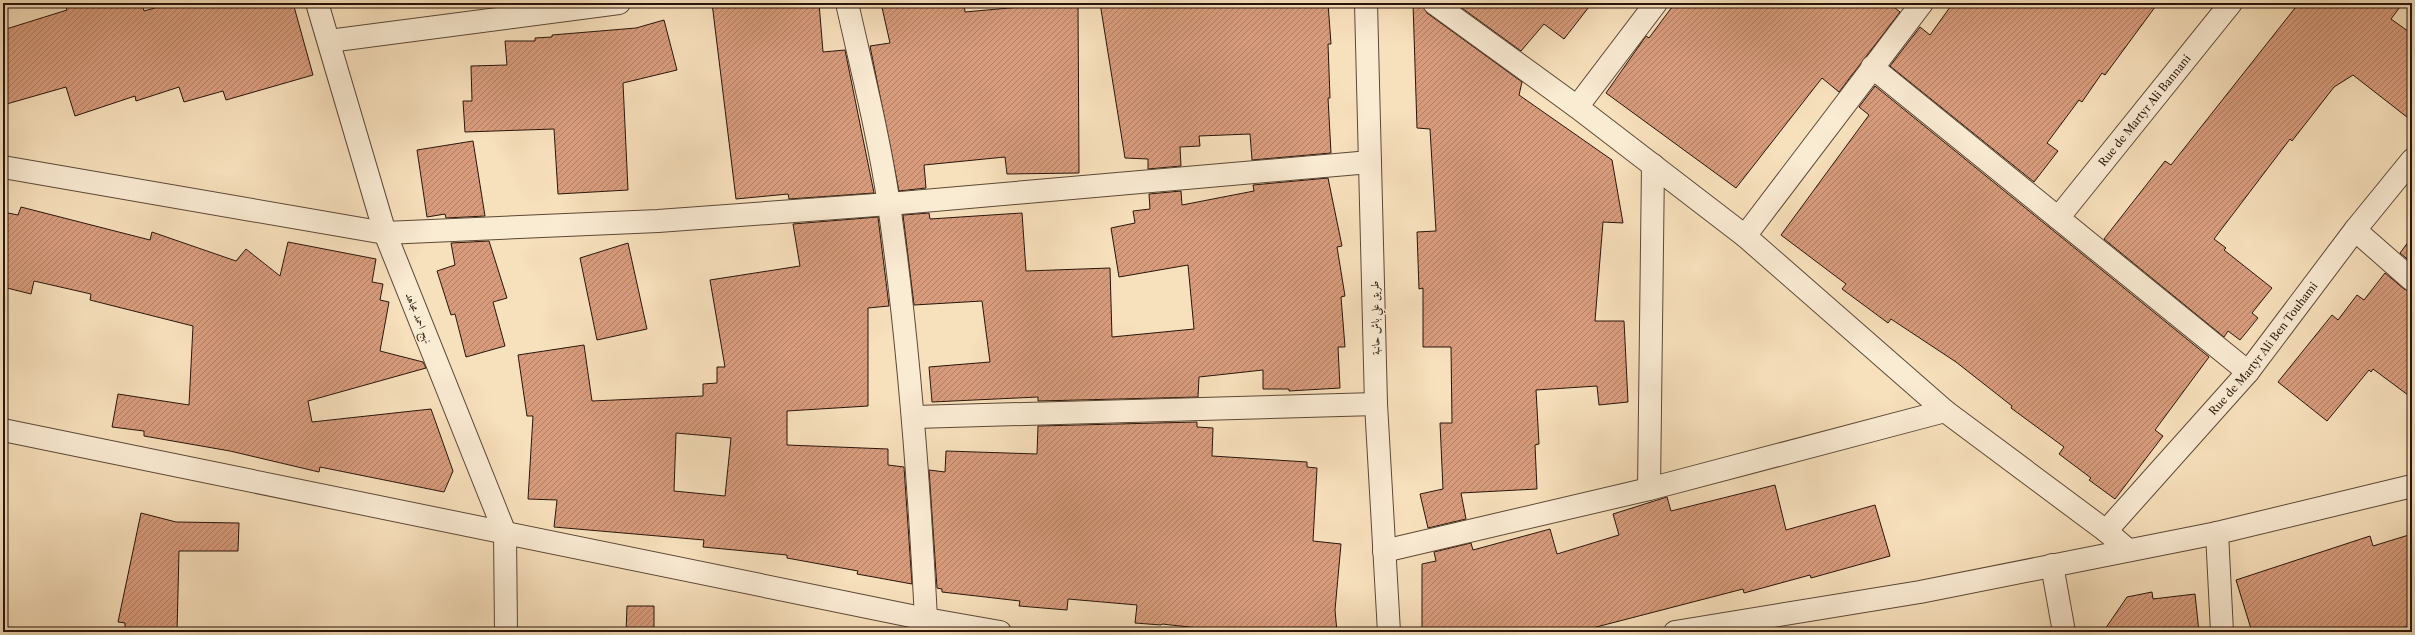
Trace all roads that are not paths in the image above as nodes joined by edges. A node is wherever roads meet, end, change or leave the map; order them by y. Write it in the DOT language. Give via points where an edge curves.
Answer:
graph roads {
  1 [pos="317,3"];
  2 [pos="619,3"];
  3 [pos="847,3"];
  4 [pos="1366,3"];
  5 [pos="1434,3"];
  6 [pos="1656,3"];
  7 [pos="1922,3"];
  8 [pos="2231,3"];
  9 [pos="329,41"];
  10 [pos="1872,67"];
  11 [pos="1577,107"];
  12 [pos="2412,160"];
  13 [pos="1370,162"];
  14 [pos="1653,166"];
  15 [pos="3,167"];
  16 [pos="889,204"];
  17 [pos="2058,218"];
  18 [pos="2355,230"];
  19 [pos="385,233"];
  20 [pos="1745,236"];
  21 [pos="2412,280"];
  22 [pos="2248,372"];
  23 [pos="1376,404"];
  24 [pos="1945,411"];
  25 [pos="915,417"];
  26 [pos="3,430"];
  27 [pos="2412,486"];
  28 [pos="1649,490"];
  29 [pos="2106,531"];
  30 [pos="505,532"];
  31 [pos="2217,533"];
  32 [pos="2128,550"];
  33 [pos="1384,551"];
  34 [pos="2052,565"];
  35 [pos="926,619"];
  36 [pos="1717,628"];
  37 [pos="957,629"];
  38 [pos="506,632"];
  39 [pos="1000,632"];
  40 [pos="1389,632"];
  41 [pos="1675,632"];
  42 [pos="2064,632"];
  43 [pos="2222,632"];
  1 -- 9 [label="street, نهج احمد مجاهد"];
  2 -- 9 [label="street"];
  3 -- 16 [label="street"];
  4 -- 13 [label="street, طريق علي باش حانبة"];
  5 -- 11 [label="street"];
  6 -- 11 [label="street"];
  7 -- 10 [label="street"];
  8 -- 17 [label="street, Rue de Martyr Ali Bannani"];
  9 -- 19 [label="street, نهج احمد مجاهد"];
  10 -- 17 [label="street"];
  10 -- 20 [label="street"];
  11 -- 14 [label="street"];
  12 -- 18 [label="street, Rue de Martyr Ali Ben Touhami"];
  13 -- 16 [label="street"];
  13 -- 23 [label="street, طريق علي باش حانبة"];
  14 -- 20 [label="street"];
  14 -- 28 [label="street"];
  15 -- 19 [label="street"];
  16 -- 19 [label="street" via="658,221"];
  16 -- 25 [label="street"];
  17 -- 22 [label="street"];
  18 -- 21 [label="street"];
  18 -- 22 [label="street, Rue de Martyr Ali Ben Touhami"];
  19 -- 30 [label="street, نهج احمد مجاهد"];
  20 -- 24 [label="street"];
  22 -- 29 [label="street, Rue de Martyr Ali Ben Touhami"];
  23 -- 25 [label="street"];
  23 -- 33 [label="street, طريق علي باش حانبة"];
  24 -- 28 [label="street"];
  24 -- 29 [label="street"];
  25 -- 35 [label="street"];
  26 -- 30 [label="street"];
  27 -- 31 [label="street"];
  28 -- 33 [label="street"];
  29 -- 32 [label="street"];
  30 -- 35 [label="street"];
  30 -- 38 [label="street, نهج احمد مجاهد"];
  31 -- 32 [label="street"];
  31 -- 43 [label="street"];
  32 -- 34 [label="street"];
  33 -- 40 [label="street, طريق علي باش حانبة"];
  34 -- 36 [label="street" via="1920,592"];
  34 -- 42 [label="street"];
  35 -- 37 [label="street"];
  36 -- 41 [label="street"];
  37 -- 39 [label="street"];
}
